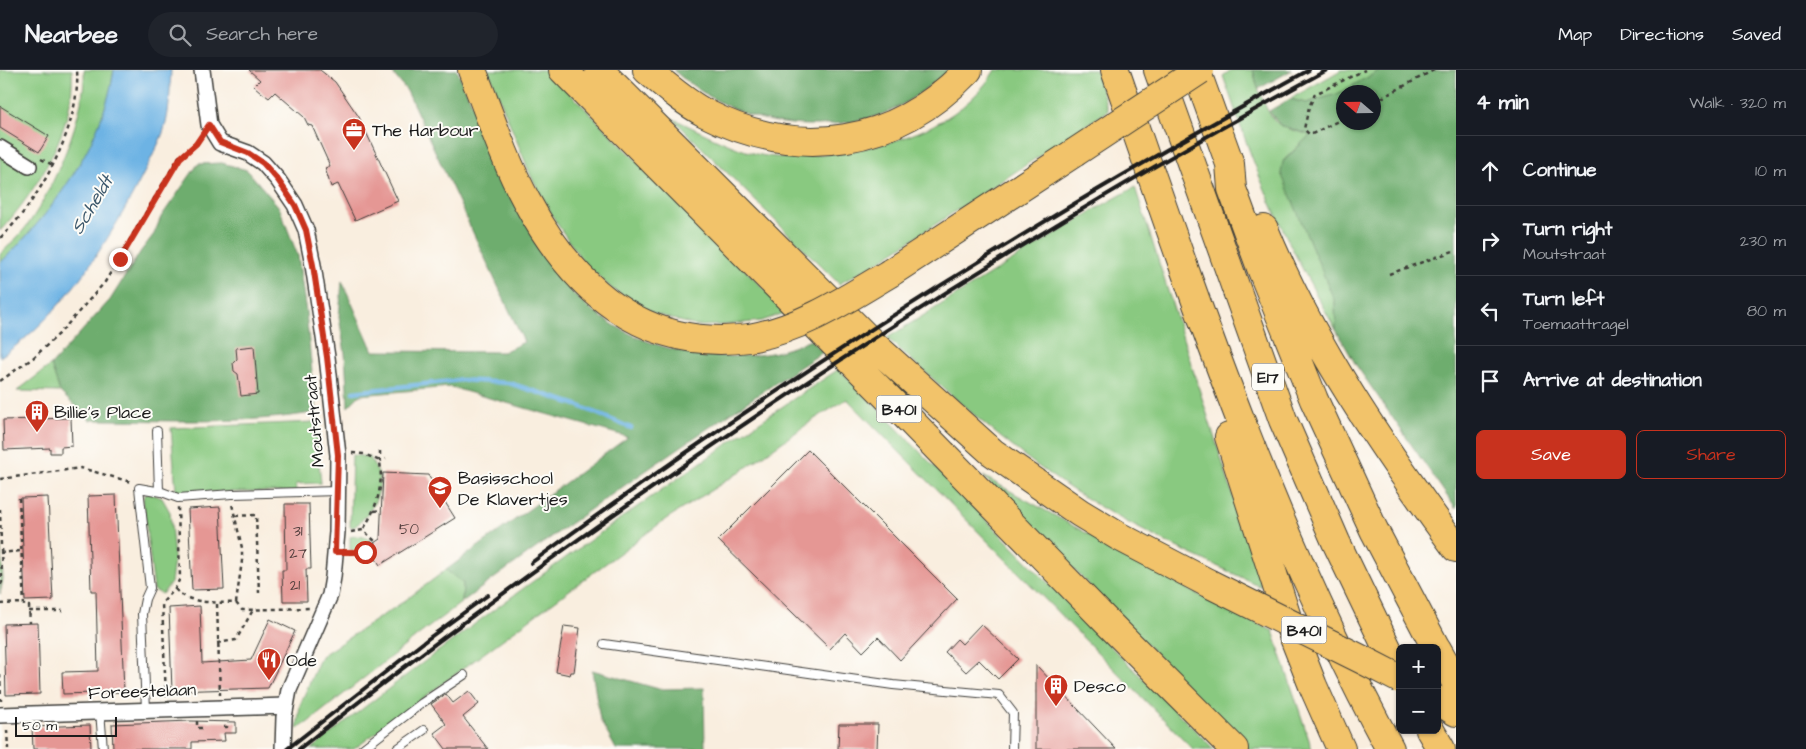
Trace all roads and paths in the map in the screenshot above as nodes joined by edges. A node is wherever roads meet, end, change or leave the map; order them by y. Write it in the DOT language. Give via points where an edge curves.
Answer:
graph roads {
  1 [pos="77,70"];
  2 [pos="202,70"];
  3 [pos="472,70"];
  4 [pos="563,70"];
  5 [pos="599,70"];
  6 [pos="647,70"];
  7 [pos="968,70"];
  8 [pos="1115,70"];
  9 [pos="1158,70"];
  10 [pos="1198,70"];
  11 [pos="1364,70"];
  12 [pos="1434,70"];
  13 [pos="1381,98"];
  14 [pos="1336,122"];
  15 [pos="209,125"];
  16 [pos="0,148"];
  17 [pos="1230,164"];
  18 [pos="29,166"];
  19 [pos="0,238"];
  20 [pos="1456,250"];
  21 [pos="1390,274"];
  22 [pos="1205,326"];
  23 [pos="0,381"];
  24 [pos="157,431"];
  25 [pos="380,451"];
  26 [pos="338,452"];
  27 [pos="386,459"];
  28 [pos="380,460"];
  29 [pos="0,479"];
  30 [pos="139,488"];
  31 [pos="158,491"];
  32 [pos="338,492"];
  33 [pos="232,494"];
  34 [pos="19,498"];
  35 [pos="178,498"];
  36 [pos="0,509"];
  37 [pos="381,510"];
  38 [pos="374,511"];
  39 [pos="235,516"];
  40 [pos="363,530"];
  41 [pos="337,532"];
  42 [pos="1456,548"];
  43 [pos="21,551"];
  44 [pos="335,552"];
  45 [pos="365,552"];
  46 [pos="372,552"];
  47 [pos="1,553"];
  48 [pos="2,582"];
  49 [pos="0,586"];
  50 [pos="175,589"];
  51 [pos="0,592"];
  52 [pos="259,593"];
  53 [pos="24,603"];
  54 [pos="236,603"];
  55 [pos="0,604"];
  56 [pos="216,604"];
  57 [pos="308,608"];
  58 [pos="64,610"];
  59 [pos="253,610"];
  60 [pos="29,611"];
  61 [pos="30,623"];
  62 [pos="217,643"];
  63 [pos="604,644"];
  64 [pos="1434,644"];
  65 [pos="1441,656"];
  66 [pos="1396,667"];
  67 [pos="0,674"];
  68 [pos="464,674"];
  69 [pos="1396,678"];
  70 [pos="1456,683"];
  71 [pos="1441,703"];
  72 [pos="285,706"];
  73 [pos="221,707"];
  74 [pos="166,709"];
  75 [pos="146,710"];
  76 [pos="100,711"];
  77 [pos="1456,712"];
  78 [pos="3,718"];
  79 [pos="196,720"];
  80 [pos="205,728"];
  81 [pos="424,730"];
  82 [pos="1432,734"];
  83 [pos="8,749"];
  84 [pos="103,749"];
  85 [pos="283,749"];
  86 [pos="362,749"];
  87 [pos="397,749"];
  88 [pos="1012,749"];
  89 [pos="1234,749"];
  90 [pos="1341,749"];
  91 [pos="1390,749"];
  92 [pos="1441,749"];
  1 -- 19 [label="path" via="72,116 53,165 38,192"];
  2 -- 15 [label="street"];
  3 -- 10 [label="highway, bridge" via="526,199 575,273 628,316 667,332 700,340 727,341 772,333 814,317 890,273"];
  4 -- 89 [label="highway, B401"];
  5 -- 69 [label="highway, B401, bridge" via="878,349 992,452 1118,536"];
  6 -- 7 [label="highway" via="703,112 736,127 773,137 831,141 871,134 902,121 933,102"];
  8 -- 22 [label="highway, E17"];
  9 -- 66 [label="highway, E17" via="1283,420"];
  10 -- 17 [label="highway, E17"];
  11 -- 14 [label="path" via="1315,94 1304,129 1310,135"];
  12 -- 13 [label="path"];
  15 -- 23 [label="path" via="196,144 180,158 105,282 86,306 33,358"];
  15 -- 26 [label="street, Moutstraat" via="220,142 263,163 295,205 306,230"];
  16 -- 18 [label="street"];
  17 -- 42 [label="highway, E17" via="1244,180 1300,306 1339,375 1377,436"];
  17 -- 64 [label="highway, E17" via="1235,197 1314,400 1374,530"];
  20 -- 21 [label="path"];
  22 -- 90 [label="highway" via="1206,368 1291,630"];
  22 -- 91 [label="highway, E17" via="1256,461 1318,605"];
  24 -- 31 [label="lane"];
  25 -- 28 [label="path"];
  26 -- 28 [label="path" via="364,454"];
  26 -- 32 [label="street, Moutstraat"];
  27 -- 28 [label="path"];
  28 -- 38 [label="path" via="381,492"];
  29 -- 30 [label="path" via="81,468 134,483"];
  30 -- 31 [label="lane"];
  30 -- 75 [label="lane" via="150,588 142,614"];
  31 -- 35 [label="lane"];
  32 -- 33 [label="lane"];
  32 -- 41 [label="street, Moutstraat"];
  33 -- 35 [label="lane"];
  33 -- 39 [label="path"];
  34 -- 43 [label="path"];
  35 -- 50 [label="path" via="180,578"];
  36 -- 47 [label="path"];
  37 -- 38 [label="path"];
  38 -- 40 [label="path"];
  39 -- 52 [label="path" via="256,515"];
  39 -- 54 [label="path" via="242,548"];
  40 -- 41 [label="path"];
  40 -- 45 [label="path" via="375,541 366,546"];
  41 -- 44 [label="street, Moutstraat"];
  43 -- 47 [label="path"];
  43 -- 53 [label="path"];
  44 -- 45 [label="path"];
  44 -- 72 [label="street, Moutstraat" via="326,608 295,675"];
  45 -- 46 [label="path"];
  47 -- 48 [label="path"];
  48 -- 49 [label="path"];
  48 -- 51 [label="path"];
  50 -- 56 [label="path" via="182,597"];
  50 -- 74 [label="path" via="162,602"];
  53 -- 55 [label="path"];
  53 -- 60 [label="path" via="24,606 29,606"];
  54 -- 56 [label="path"];
  54 -- 59 [label="path" via="242,610"];
  56 -- 62 [label="path"];
  57 -- 59 [label="path"];
  58 -- 60 [label="path"];
  59 -- 62 [label="path" via="236,640"];
  60 -- 61 [label="path"];
  62 -- 73 [label="path"];
  63 -- 88 [label="lane" via="893,685 999,695 1012,714"];
  65 -- 70 [label="highway, E17"];
  67 -- 78 [label="path"];
  68 -- 86 [label="lane"];
  71 -- 77 [label="highway"];
  72 -- 73 [label="street, Foreestelaan"];
  72 -- 85 [label="street, Moutstraat"];
  73 -- 74 [label="street, Foreestelaan"];
  74 -- 75 [label="street, Foreestelaan"];
  75 -- 76 [label="street, Foreestelaan"];
  76 -- 78 [label="street, Foreestelaan"];
  76 -- 84 [label="lane"];
  78 -- 83 [label="path"];
  79 -- 80 [label="path" via="197,728"];
  81 -- 87 [label="lane"];
  82 -- 92 [label="highway"];
}
